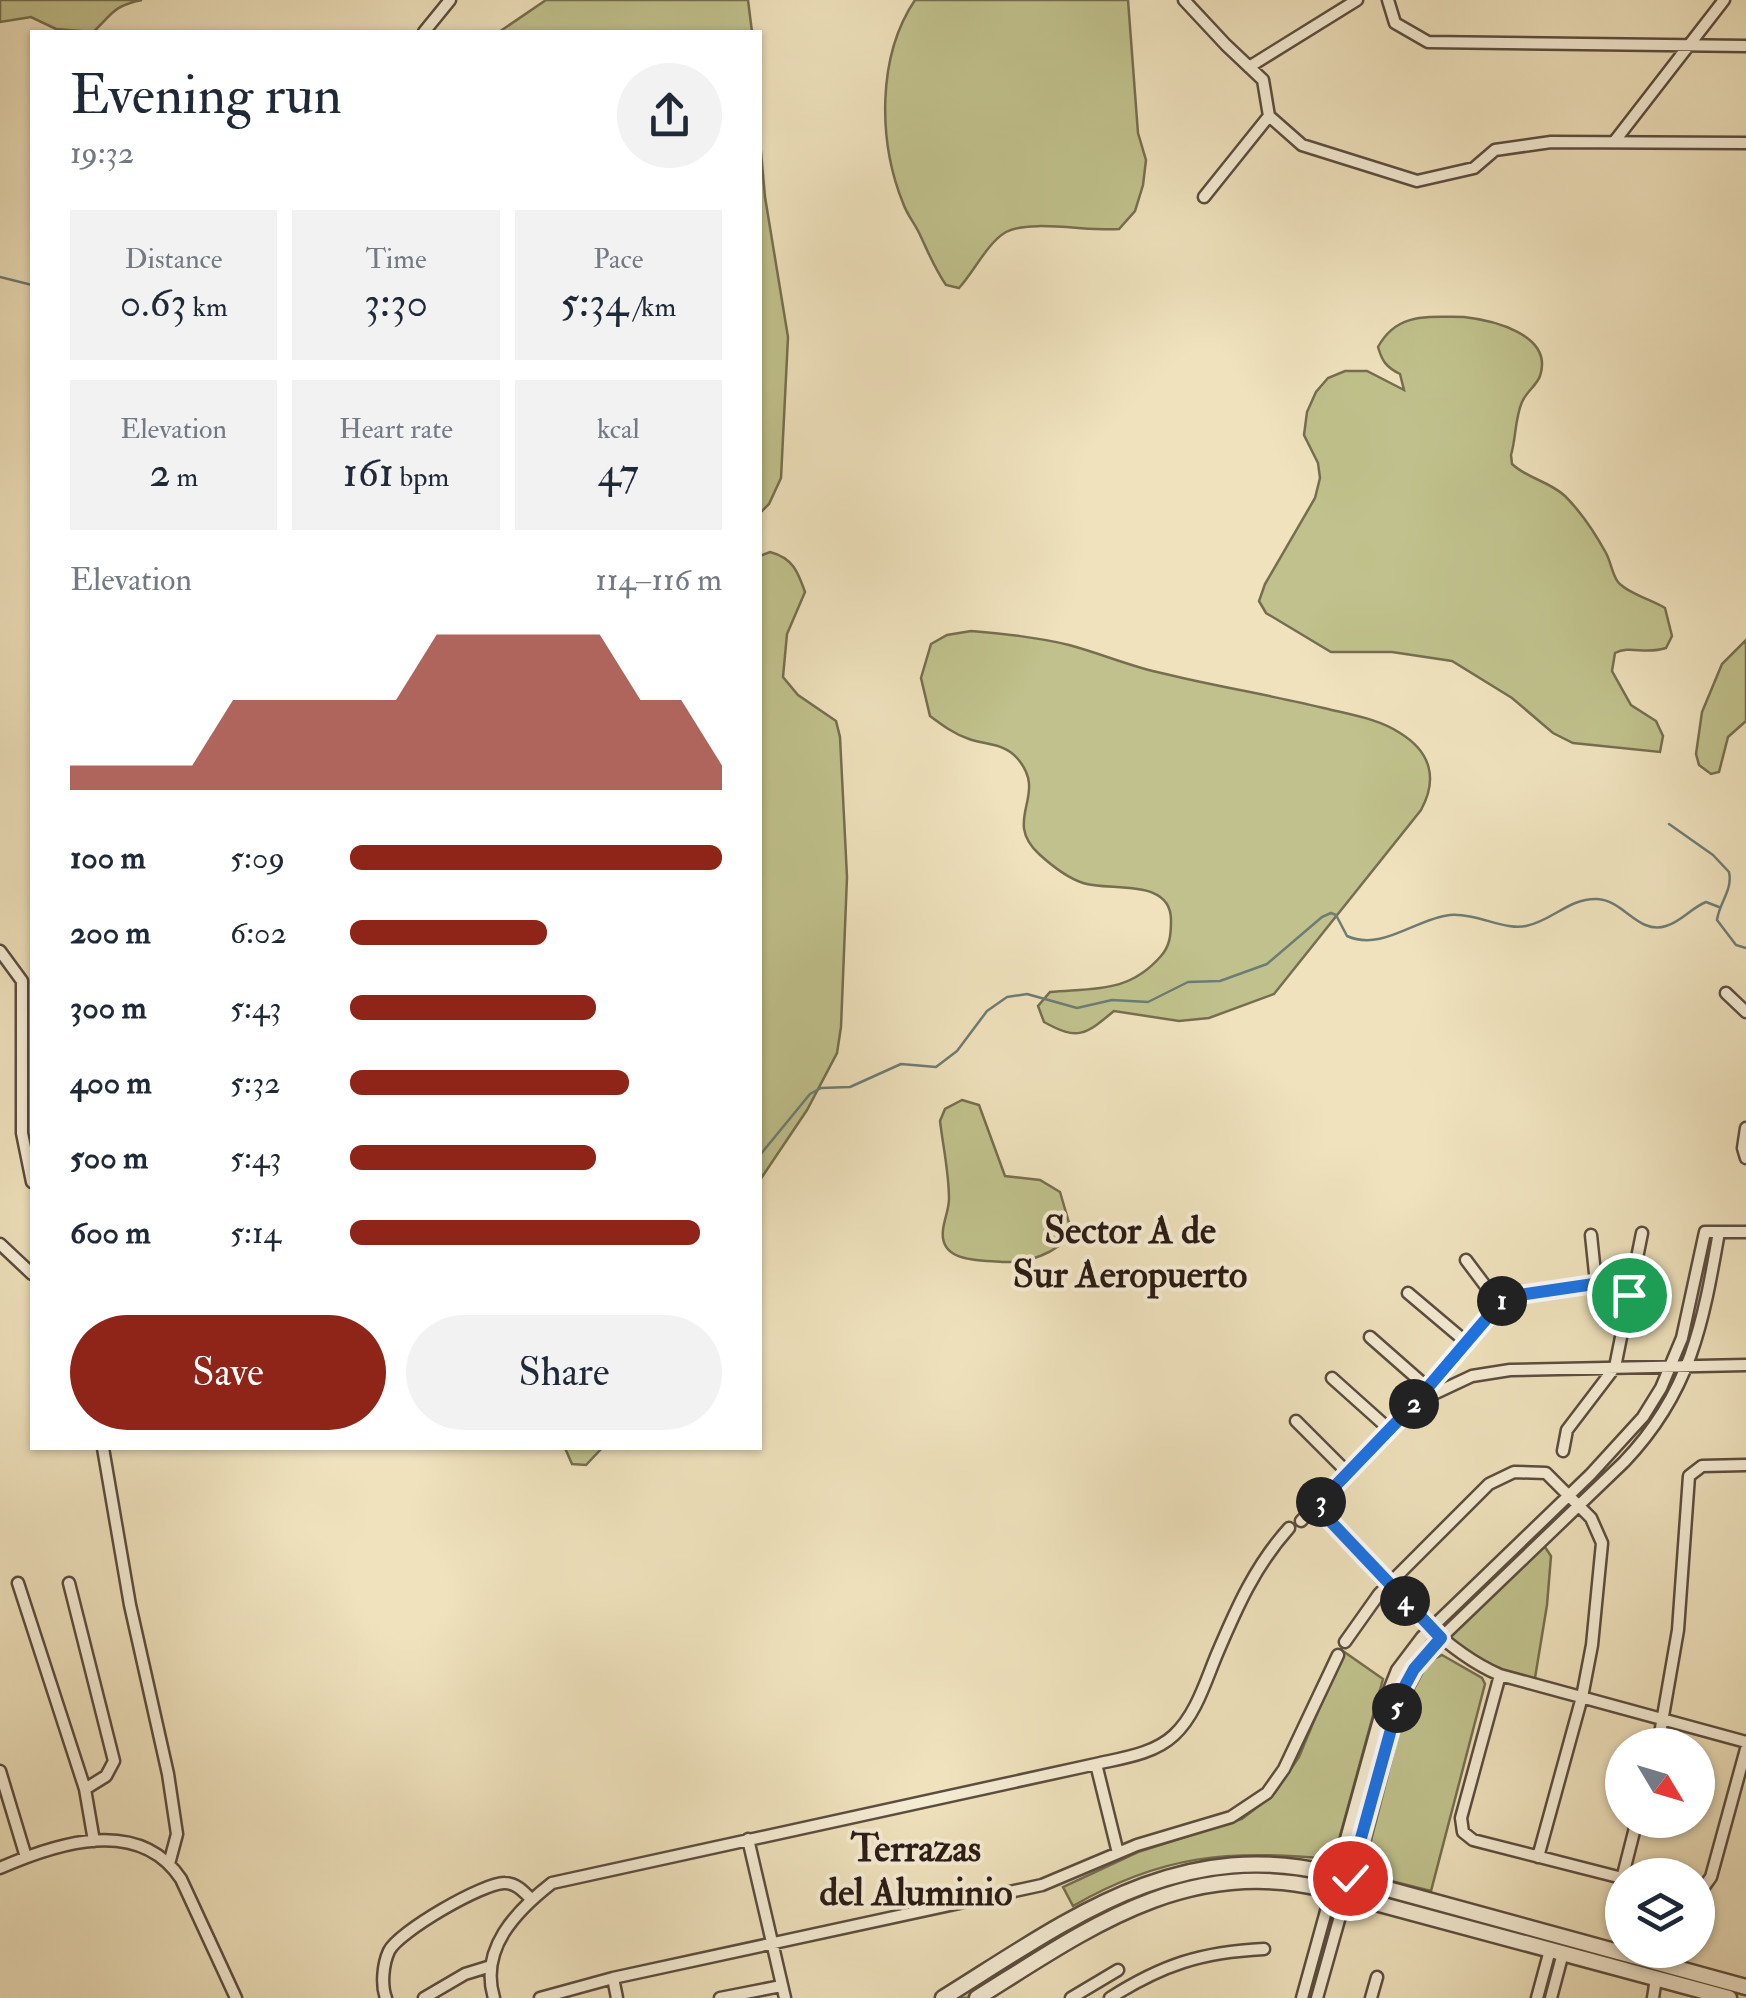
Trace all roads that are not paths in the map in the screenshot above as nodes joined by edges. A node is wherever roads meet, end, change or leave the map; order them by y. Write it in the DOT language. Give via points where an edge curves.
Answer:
graph roads {
  1 [pos="450,0"];
  2 [pos="1184,0"];
  3 [pos="1357,0"];
  4 [pos="1388,0"];
  5 [pos="1724,0"];
  6 [pos="426,30"];
  7 [pos="1689,46"];
  8 [pos="1746,46"];
  9 [pos="1249,67"];
  10 [pos="1268,116"];
  11 [pos="1614,142"];
  12 [pos="1746,143"];
  13 [pos="1204,196"];
  14 [pos="0,951"];
  15 [pos="1726,994"];
  16 [pos="1746,1012"];
  17 [pos="1746,1128"];
  18 [pos="1746,1158"];
  19 [pos="30,1172"];
  20 [pos="1719,1232"];
  21 [pos="1746,1232"];
  22 [pos="1642,1234"];
  23 [pos="1591,1235"];
  24 [pos="0,1244"];
  25 [pos="1466,1260"];
  26 [pos="30,1272"];
  27 [pos="1596,1283"];
  28 [pos="1408,1293"];
  29 [pos="1630,1302"];
  30 [pos="1499,1304"];
  31 [pos="1370,1337"];
  32 [pos="1466,1342"];
  33 [pos="1746,1365"];
  34 [pos="1615,1367"];
  35 [pos="1688,1367"];
  36 [pos="1671,1368"];
  37 [pos="1332,1378"];
  38 [pos="1428,1388"];
  39 [pos="1412,1406"];
  40 [pos="1296,1420"];
  41 [pos="1390,1430"];
  42 [pos="103,1450"];
  43 [pos="1563,1451"];
  44 [pos="1746,1466"];
  45 [pos="1348,1473"];
  46 [pos="1570,1494"];
  47 [pos="1580,1504"];
  48 [pos="1316,1506"];
  49 [pos="1301,1522"];
  50 [pos="1288,1528"];
  51 [pos="18,1583"];
  52 [pos="68,1583"];
  53 [pos="1388,1584"];
  54 [pos="1431,1628"];
  55 [pos="1441,1638"];
  56 [pos="1345,1642"];
  57 [pos="1338,1655"];
  58 [pos="1500,1675"];
  59 [pos="1582,1697"];
  60 [pos="1664,1718"];
  61 [pos="1662,1728"];
  62 [pos="1746,1745"];
  63 [pos="1096,1764"];
  64 [pos="0,1771"];
  65 [pos="85,1789"];
  66 [pos="748,1839"];
  67 [pos="94,1841"];
  68 [pos="1118,1853"];
  69 [pos="1538,1856"];
  70 [pos="26,1857"];
  71 [pos="169,1864"];
  72 [pos="1715,1865"];
  73 [pos="0,1868"];
  74 [pos="1605,1873"];
  75 [pos="1344,1877"];
  76 [pos="1339,1893"];
  77 [pos="531,1899"];
  78 [pos="773,1946"];
  79 [pos="1264,1949"];
  80 [pos="1557,1951"];
  81 [pos="491,1966"];
  82 [pos="1118,1970"];
  83 [pos="613,1978"];
  84 [pos="1377,1978"];
  85 [pos="1656,1978"];
  86 [pos="590,1984"];
  87 [pos="1746,1987"];
  88 [pos="783,1992"];
  89 [pos="576,1997"];
  90 [pos="236,1998"];
  91 [pos="386,1998"];
  92 [pos="424,1998"];
  93 [pos="494,1998"];
  94 [pos="540,1998"];
  95 [pos="617,1998"];
  96 [pos="720,1998"];
  97 [pos="944,1998"];
  98 [pos="977,1998"];
  99 [pos="1071,1998"];
  100 [pos="1110,1998"];
  101 [pos="1302,1998"];
  102 [pos="1318,1998"];
  103 [pos="1371,1998"];
  104 [pos="1537,1998"];
  105 [pos="1551,1998"];
  106 [pos="1653,1998"];
  107 [pos="1729,1998"];
  1 -- 6 [label="street"];
  2 -- 9 [label="street"];
  3 -- 9 [label="street"];
  4 -- 7 [label="street" via="1394,23 1428,42"];
  5 -- 7 [label="street"];
  7 -- 8 [label="street"];
  7 -- 11 [label="street"];
  9 -- 10 [label="street" via="1264,80"];
  10 -- 11 [label="street" via="1302,145 1417,180 1474,168 1495,150"];
  10 -- 13 [label="street"];
  11 -- 12 [label="street"];
  14 -- 19 [label="street" via="22,981 22,1133"];
  15 -- 16 [label="street"];
  17 -- 18 [label="street"];
  20 -- 21 [label="street"];
  20 -- 35 [label="street"];
  20 -- 36 [label="street" via="1706,1232"];
  22 -- 29 [label="street"];
  23 -- 27 [label="street"];
  24 -- 26 [label="street"];
  25 -- 30 [label="street"];
  27 -- 29 [label="street" via="1618,1282"];
  27 -- 30 [label="street"];
  28 -- 32 [label="street"];
  29 -- 34 [label="street"];
  30 -- 32 [label="street"];
  31 -- 38 [label="street"];
  32 -- 38 [label="street"];
  33 -- 35 [label="street"];
  34 -- 36 [label="street"];
  34 -- 39 [label="street" via="1489,1373 1455,1382"];
  34 -- 43 [label="street" via="1567,1430"];
  35 -- 36 [label="street"];
  35 -- 47 [label="street" via="1642,1442"];
  36 -- 46 [label="street" via="1636,1426"];
  37 -- 41 [label="street"];
  38 -- 39 [label="street"];
  39 -- 41 [label="street"];
  40 -- 45 [label="street"];
  41 -- 45 [label="street"];
  42 -- 71 [label="street" via="168,1774 177,1834"];
  44 -- 60 [label="street" via="1702,1466 1689,1476 1682,1598"];
  45 -- 48 [label="street"];
  46 -- 47 [label="street"];
  46 -- 53 [label="street" via="1539,1471 1503,1476"];
  46 -- 54 [label="street"];
  47 -- 55 [label="street"];
  47 -- 59 [label="street" via="1602,1543"];
  48 -- 49 [label="street"];
  48 -- 53 [label="street"];
  50 -- 63 [label="street" via="1254,1570 1181,1727 1155,1748"];
  51 -- 65 [label="street"];
  52 -- 65 [label="street" via="114,1760 106,1776"];
  53 -- 54 [label="street"];
  53 -- 56 [label="street"];
  54 -- 55 [label="street"];
  54 -- 75 [label="street" via="1388,1690"];
  55 -- 58 [label="street"];
  55 -- 75 [label="street" via="1401,1693"];
  57 -- 68 [label="street" via="1290,1759 1266,1794 1232,1817"];
  58 -- 59 [label="street"];
  58 -- 69 [label="street" via="1461,1828 1474,1840"];
  59 -- 60 [label="street"];
  59 -- 69 [label="street"];
  60 -- 61 [label="street"];
  60 -- 62 [label="street"];
  62 -- 72 [label="street"];
  63 -- 66 [label="street"];
  63 -- 68 [label="street"];
  64 -- 70 [label="street"];
  65 -- 67 [label="street"];
  66 -- 77 [label="street" via="558,1881"];
  66 -- 78 [label="street"];
  67 -- 70 [label="street"];
  67 -- 71 [label="street" via="122,1840"];
  68 -- 78 [label="street" via="1042,1885"];
  69 -- 74 [label="street"];
  70 -- 73 [label="street"];
  71 -- 90 [label="street"];
  75 -- 76 [label="street"];
  75 -- 87 [label="street"];
  75 -- 97 [label="street" via="1267,1864 1173,1874 1096,1904"];
  76 -- 80 [label="street"];
  76 -- 98 [label="street" via="1250,1881 1160,1895 1100,1922"];
  76 -- 101 [label="street"];
  76 -- 102 [label="street"];
  77 -- 81 [label="street" via="502,1934"];
  77 -- 91 [label="street" via="515,1885 497,1884 402,1937 388,1952"];
  78 -- 83 [label="street"];
  78 -- 88 [label="street"];
  79 -- 100 [label="street" via="1181,1961"];
  80 -- 85 [label="street"];
  80 -- 104 [label="street"];
  80 -- 105 [label="street"];
  81 -- 92 [label="street"];
  81 -- 93 [label="street"];
  82 -- 99 [label="street"];
  83 -- 86 [label="street"];
  83 -- 95 [label="street"];
  84 -- 103 [label="street"];
  85 -- 106 [label="street"];
  85 -- 107 [label="street"];
  86 -- 89 [label="street"];
  86 -- 94 [label="street"];
  88 -- 96 [label="street"];
}
